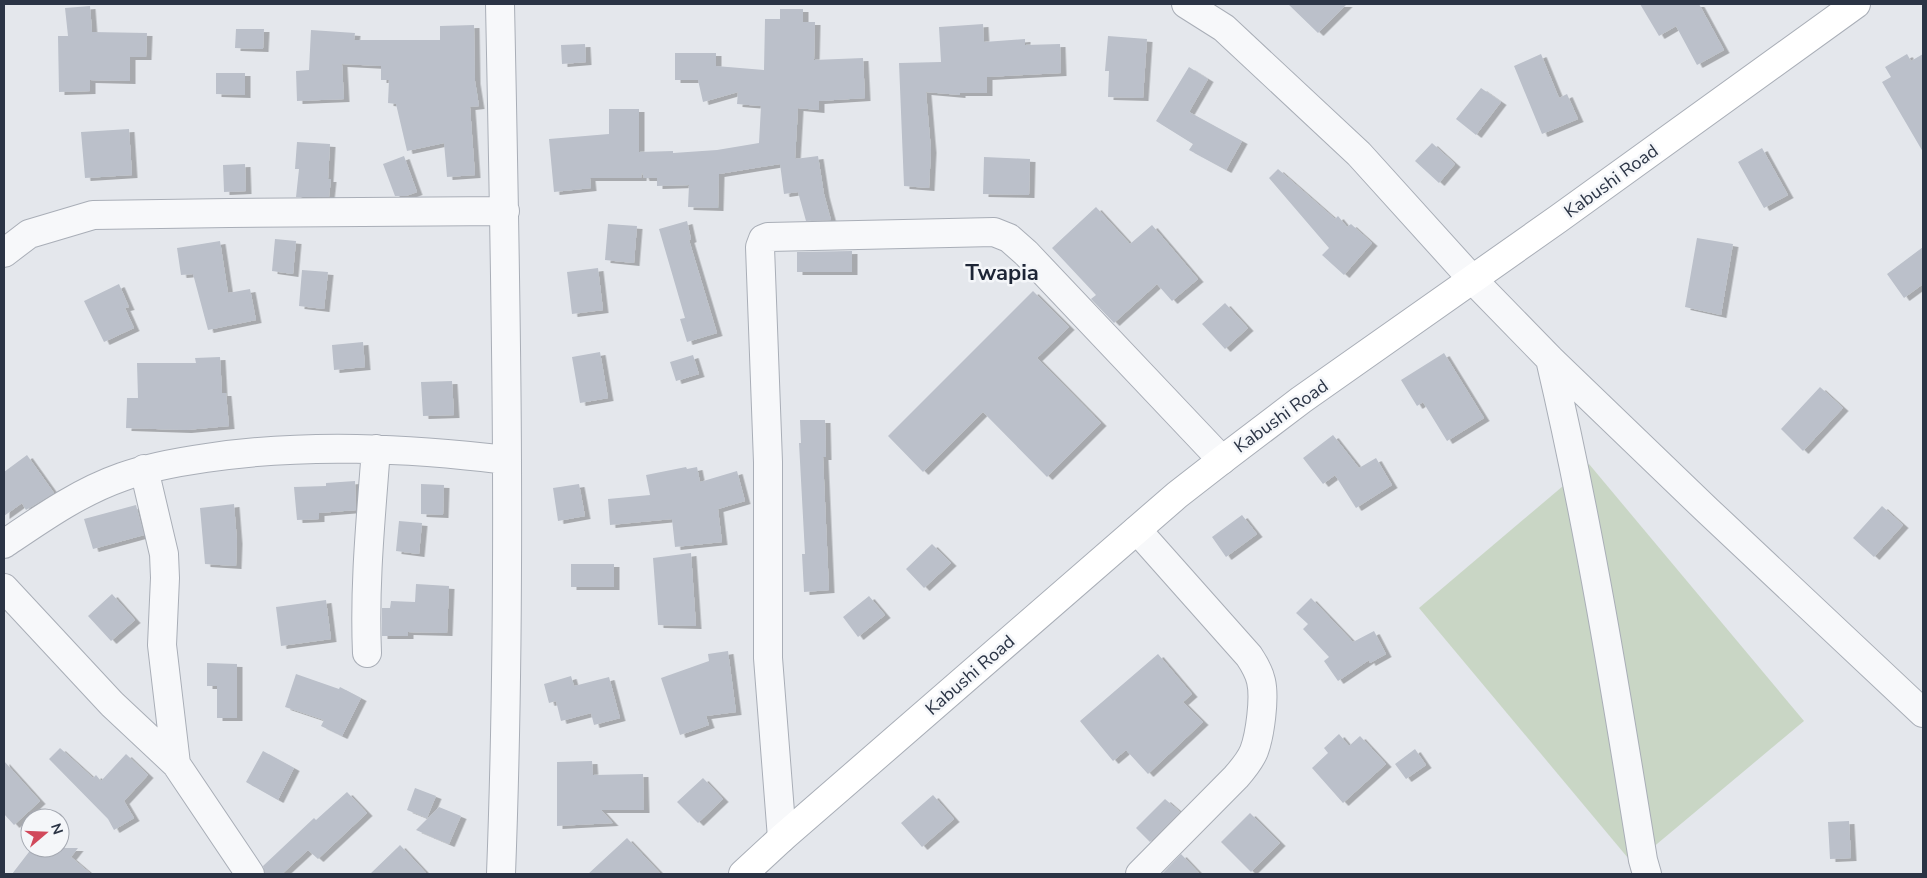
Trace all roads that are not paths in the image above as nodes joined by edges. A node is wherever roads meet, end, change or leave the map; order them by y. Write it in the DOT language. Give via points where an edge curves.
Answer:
graph roads {
  1 [pos="500,4"];
  2 [pos="1186,4"];
  3 [pos="1856,4"];
  4 [pos="505,211"];
  5 [pos="4,253"];
  6 [pos="1472,280"];
  7 [pos="1550,359"];
  8 [pos="376,449"];
  9 [pos="508,460"];
  10 [pos="1222,460"];
  11 [pos="144,469"];
  12 [pos="1137,530"];
  13 [pos="4,544"];
  14 [pos="4,588"];
  15 [pos="367,653"];
  16 [pos="1923,713"];
  17 [pos="176,764"];
  18 [pos="782,838"];
  19 [pos="250,874"];
  20 [pos="501,874"];
  21 [pos="743,874"];
  22 [pos="1140,874"];
  23 [pos="1647,874"];
  1 -- 4 [label="street"];
  2 -- 6 [label="street" via="1224,28 1359,154"];
  3 -- 6 [label="main road, Kabushi Road"];
  4 -- 5 [label="street" via="93,215 29,234"];
  4 -- 9 [label="street"];
  6 -- 7 [label="street"];
  6 -- 10 [label="main road, Kabushi Road" via="1301,400"];
  7 -- 16 [label="street"];
  7 -- 23 [label="street" via="1573,459 1608,644"];
  8 -- 9 [label="street"];
  8 -- 11 [label="street" via="239,453"];
  8 -- 15 [label="street" via="366,564"];
  9 -- 20 [label="street"];
  10 -- 12 [label="main road, Kabushi Road"];
  10 -- 18 [label="street" via="1009,238 994,232 763,239 760,247 768,462 768,658"];
  11 -- 13 [label="street" via="84,494"];
  11 -- 17 [label="street" via="164,554 162,646"];
  12 -- 18 [label="main road, Kabushi Road"];
  12 -- 22 [label="street" via="1249,656 1258,669 1262,684 1258,738 1248,763"];
  14 -- 17 [label="street" via="84,675"];
  17 -- 19 [label="street"];
  18 -- 21 [label="main road, Kabushi Road"];
}
